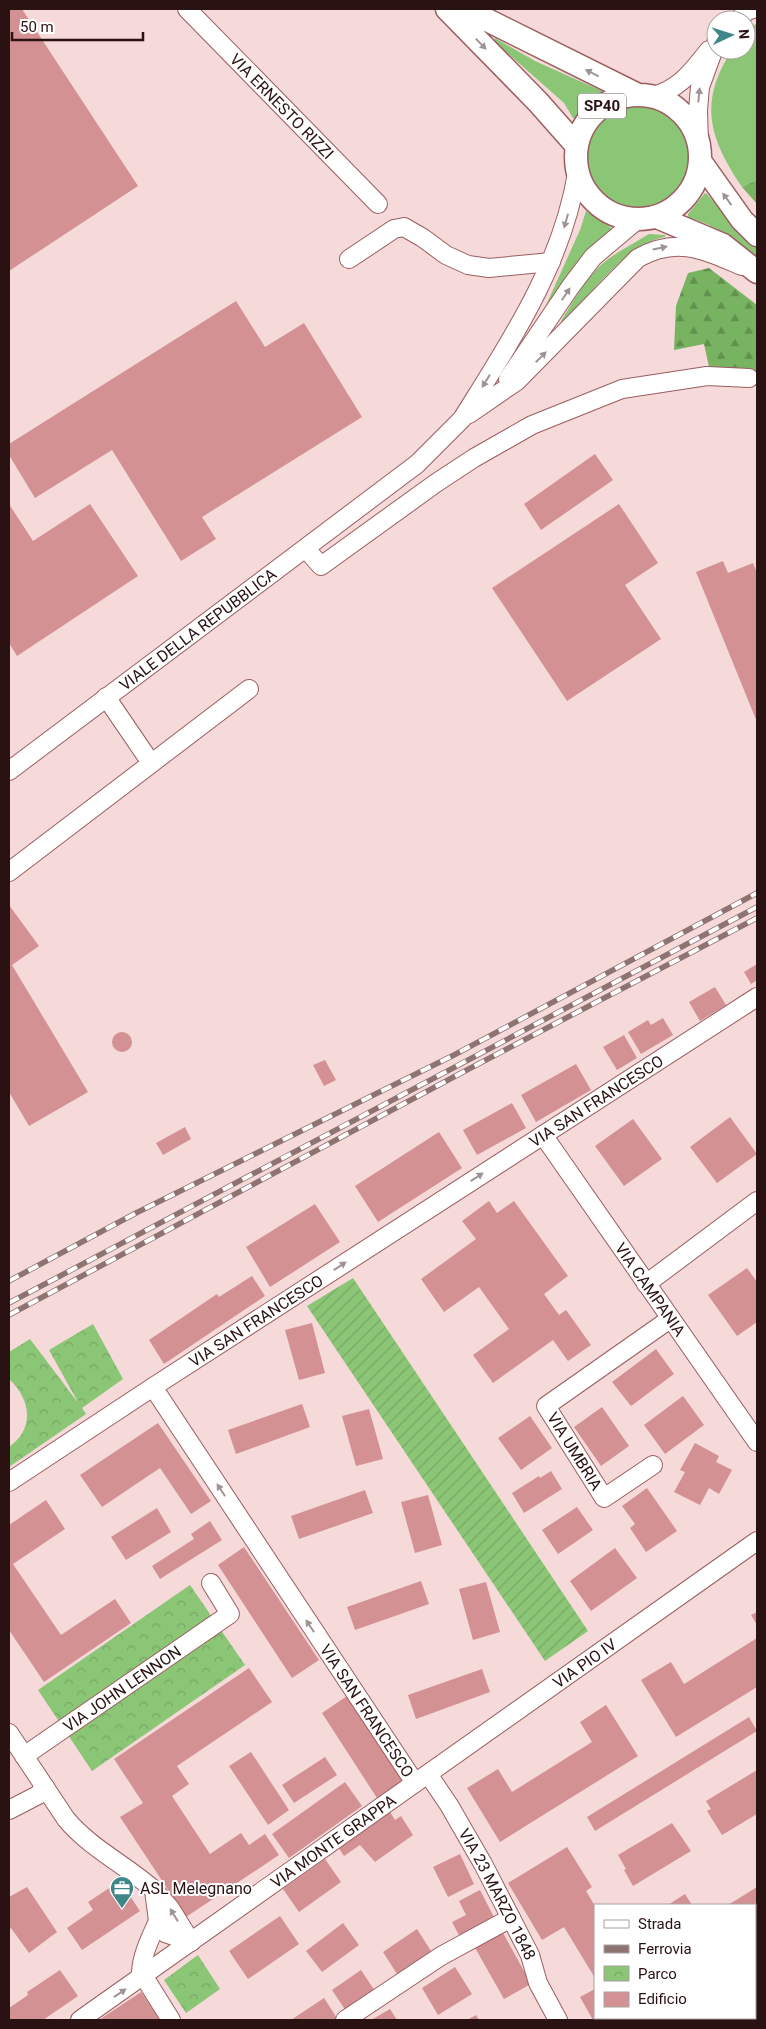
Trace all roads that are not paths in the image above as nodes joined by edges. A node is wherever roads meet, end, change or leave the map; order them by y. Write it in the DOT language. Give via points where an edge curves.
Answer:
graph roads {
  1 [pos="187,9"];
  2 [pos="447,9"];
  3 [pos="465,9"];
  4 [pos="706,55"];
  5 [pos="710,60"];
  6 [pos="644,95"];
  7 [pos="576,146"];
  8 [pos="700,153"];
  9 [pos="577,173"];
  10 [pos="378,204"];
  11 [pos="647,219"];
  12 [pos="757,235"];
  13 [pos="349,259"];
  14 [pos="551,262"];
  15 [pos="757,272"];
  16 [pos="749,378"];
  17 [pos="500,393"];
  18 [pos="462,419"];
  19 [pos="417,464"];
  20 [pos="436,483"];
  21 [pos="306,549"];
  22 [pos="249,689"];
  23 [pos="106,697"];
  24 [pos="152,763"];
  25 [pos="9,771"];
  26 [pos="10,867"];
  27 [pos="757,998"];
  28 [pos="543,1135"];
  29 [pos="757,1201"];
  30 [pos="646,1284"];
  31 [pos="670,1319"];
  32 [pos="153,1387"];
  33 [pos="757,1442"];
  34 [pos="653,1465"];
  35 [pos="9,1482"];
  36 [pos="756,1541"];
  37 [pos="211,1583"];
  38 [pos="9,1733"];
  39 [pos="24,1756"];
  40 [pos="421,1778"];
  41 [pos="45,1787"];
  42 [pos="9,1810"];
  43 [pos="154,1890"];
  44 [pos="511,1918"];
  45 [pos="158,1921"];
  46 [pos="190,1942"];
  47 [pos="143,1977"];
  48 [pos="80,2020"];
  49 [pos="171,2020"];
  50 [pos="345,2020"];
  51 [pos="558,2020"];
  1 -- 10 [label="street, VIA ERNESTO RIZZI"];
  2 -- 7 [label="main road, SP40, one-way"];
  6 -- 3 [label="main road, SP40, one-way"];
  4 -- 6 [label="street" via="684,80 668,92"];
  8 -- 5 [label="street, one-way" via="700,86"];
  6 -- 7 [label="main road, SP40" via="615,98 597,109 584,126"];
  6 -- 8 [label="main road, SP40" via="669,102 683,113 693,127"];
  7 -- 9 [label="main road, SP40"];
  8 -- 11 [label="main road" via="696,179 687,196 674,209"];
  12 -- 8 [label="main road, SP40, one-way" via="742,220"];
  9 -- 11 [label="main road, SP40" via="585,192 599,207 617,216"];
  9 -- 14 [label="street, one-way" via="573,197"];
  11 -- 15 [label="main road, SP40" via="723,246"];
  17 -- 11 [label="street, one-way" via="593,257"];
  13 -- 14 [label="street" via="394,229 404,227 446,255 468,265 489,268"];
  14 -- 18 [label="street, one-way" via="521,325"];
  17 -- 15 [label="street, one-way" via="517,381 638,258 651,250 683,246 700,248"];
  16 -- 20 [label="street" via="708,376 622,389 532,425"];
  17 -- 18 [label="street"];
  18 -- 19 [label="street, VIALE DELLA REPUBBLICA"];
  19 -- 20 [label="street"];
  19 -- 21 [label="street, VIALE DELLA REPUBBLICA"];
  20 -- 21 [label="street" via="321,566"];
  21 -- 23 [label="street, VIALE DELLA REPUBBLICA"];
  22 -- 24 [label="street"];
  23 -- 24 [label="street"];
  23 -- 25 [label="street, VIALE DELLA REPUBBLICA"];
  24 -- 26 [label="street"];
  27 -- 28 [label="street, VIA SAN FRANCESCO"];
  28 -- 30 [label="street, VIA CAMPANIA"];
  32 -- 28 [label="street, VIA SAN FRANCESCO, one-way"];
  29 -- 30 [label="street"];
  30 -- 31 [label="street, VIA CAMPANIA"];
  31 -- 33 [label="street, VIA CAMPANIA"];
  31 -- 34 [label="street, VIA UMBRIA" via="546,1406 604,1498"];
  32 -- 35 [label="street"];
  40 -- 32 [label="street, VIA SAN FRANCESCO, one-way"];
  36 -- 40 [label="street, VIA PIO IV"];
  37 -- 39 [label="street, VIA JOHN LENNON" via="230,1614"];
  38 -- 39 [label="street"];
  39 -- 41 [label="street"];
  40 -- 44 [label="street, VIA 23 MARZO 1848" via="471,1842"];
  40 -- 46 [label="street, VIA MONTE GRAPPA"];
  41 -- 42 [label="street" via="38,1795"];
  41 -- 43 [label="street" via="76,1830"];
  43 -- 45 [label="street"];
  46 -- 43 [label="street, one-way" via="170,1908"];
  44 -- 50 [label="street" via="441,1956"];
  44 -- 51 [label="street, VIA 23 MARZO 1848" via="530,1955 538,1983"];
  45 -- 46 [label="street" via="165,1933"];
  45 -- 47 [label="street" via="142,1964"];
  46 -- 47 [label="street, VIA MONTE GRAPPA"];
  48 -- 47 [label="street, VIA MONTE GRAPPA, one-way"];
  47 -- 49 [label="street"];
}
